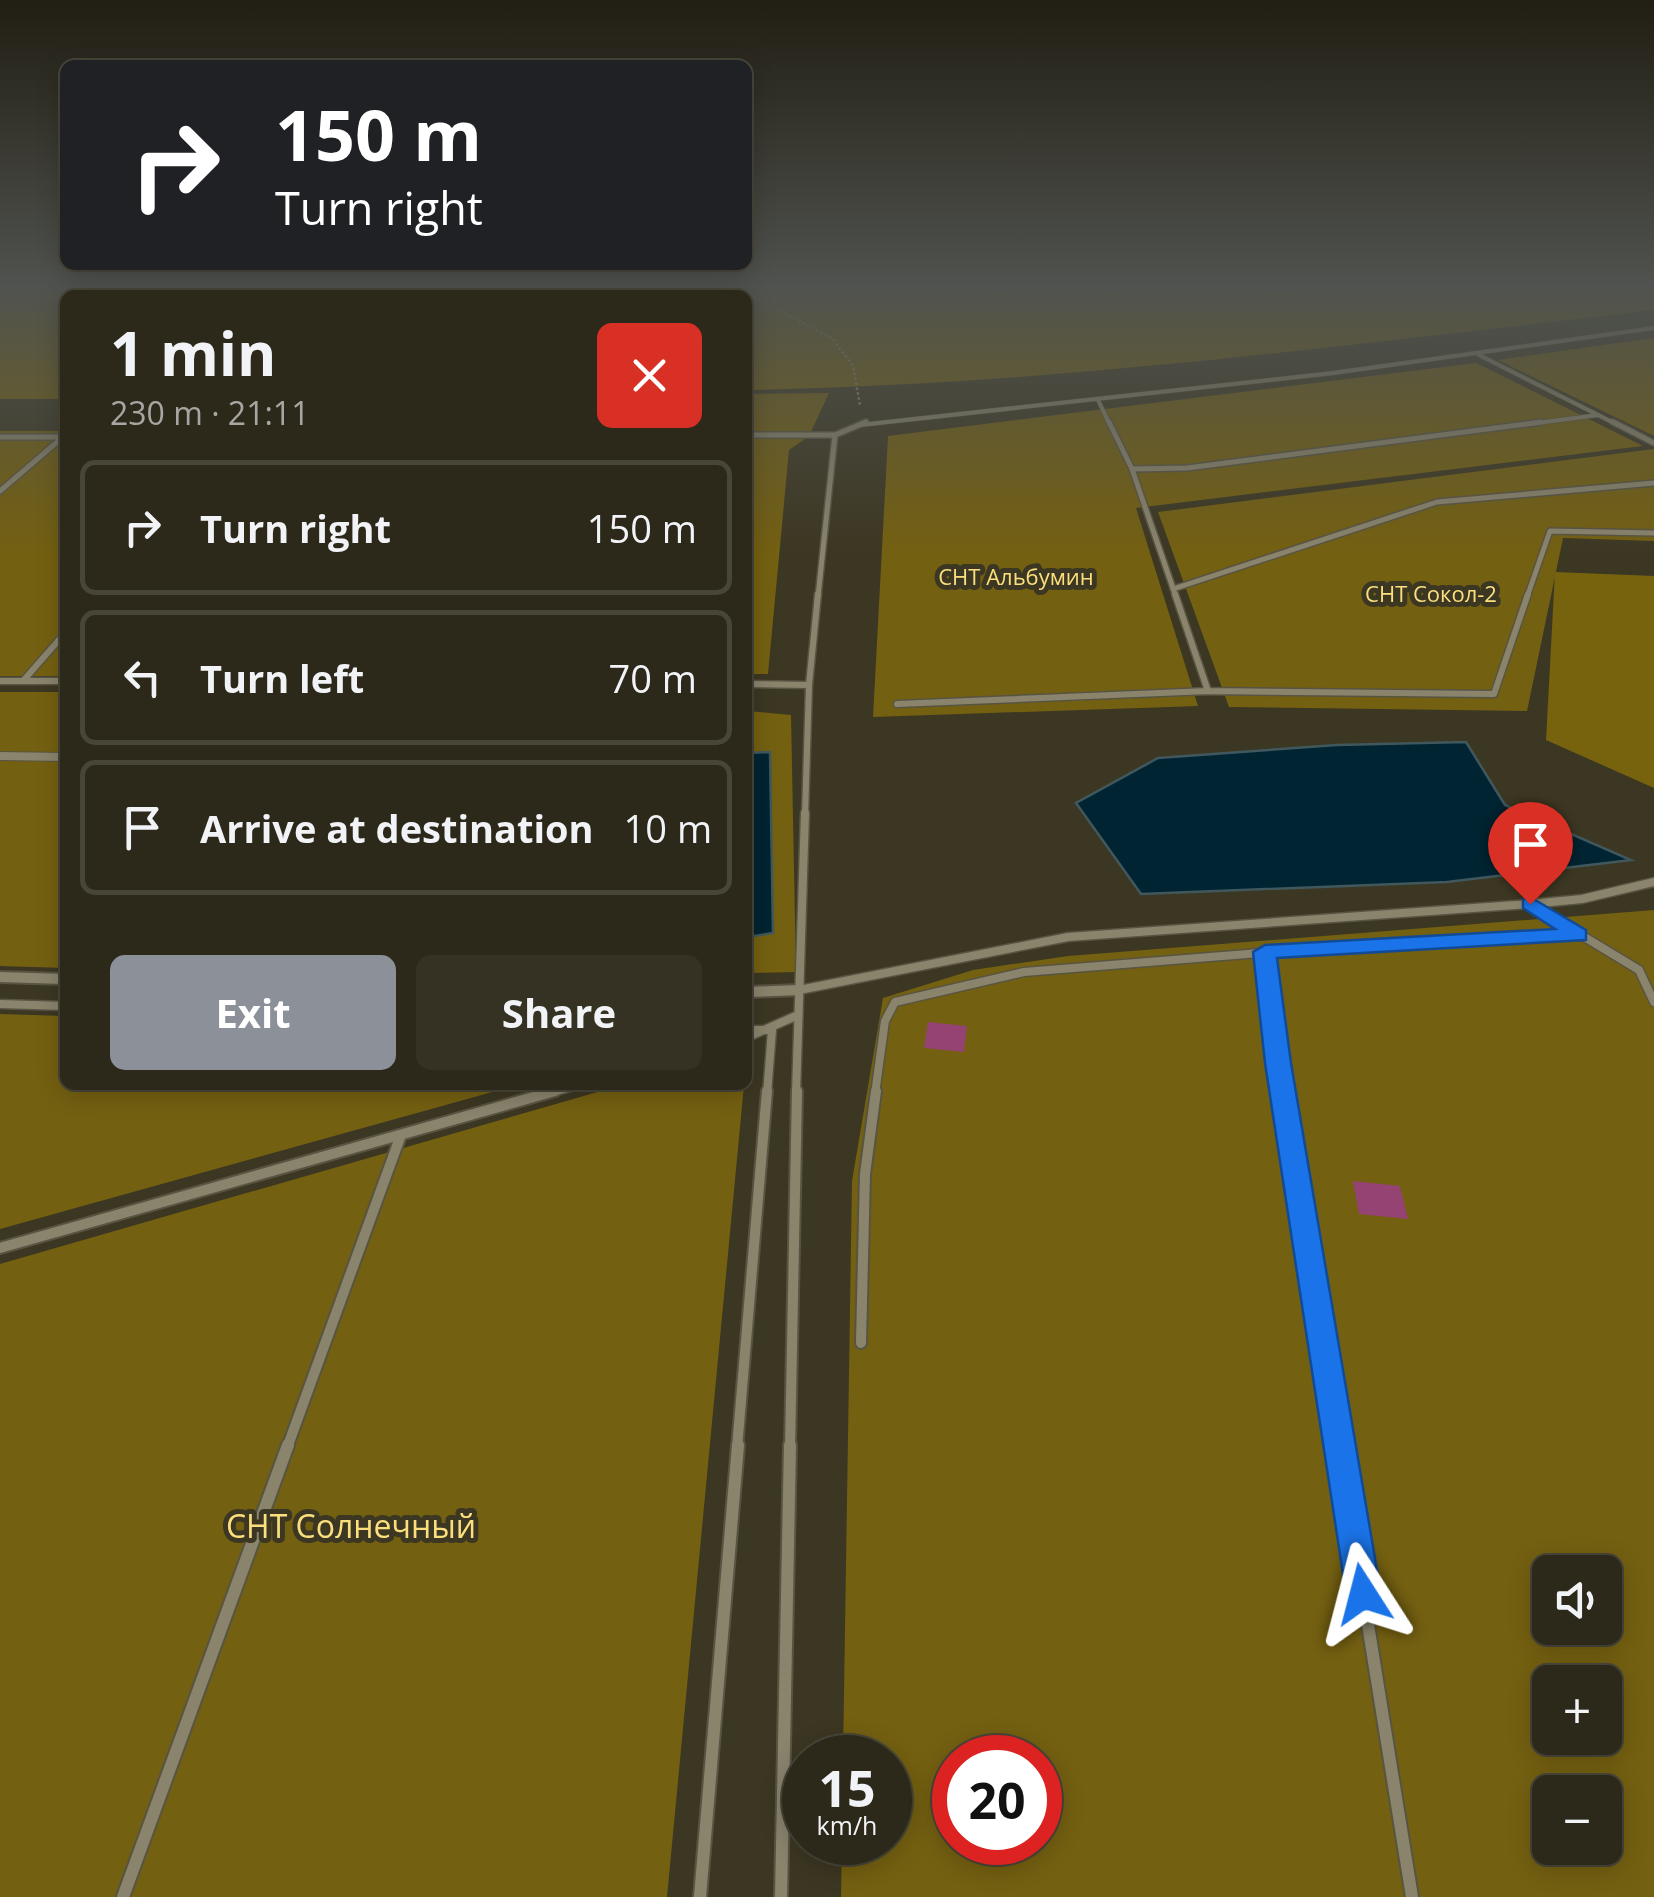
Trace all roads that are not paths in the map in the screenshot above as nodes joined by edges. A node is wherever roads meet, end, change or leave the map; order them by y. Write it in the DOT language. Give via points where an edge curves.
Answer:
graph roads {
  1 [pos="1291,377"];
  2 [pos="1521,377"];
  3 [pos="1098,400"];
  4 [pos="1598,415"];
  5 [pos="752,435"];
  6 [pos="834,435"];
  7 [pos="0,436"];
  8 [pos="60,437"];
  9 [pos="60,440"];
  10 [pos="1654,442"];
  11 [pos="1132,470"];
  12 [pos="1654,483"];
  13 [pos="0,492"];
  14 [pos="1654,533"];
  15 [pos="1173,590"];
  16 [pos="60,640"];
  17 [pos="0,681"];
  18 [pos="23,681"];
  19 [pos="60,681"];
  20 [pos="752,684"];
  21 [pos="810,685"];
  22 [pos="1208,691"];
  23 [pos="897,704"];
  24 [pos="0,756"];
  25 [pos="60,757"];
  26 [pos="1654,882"];
  27 [pos="1530,904"];
  28 [pos="1578,935"];
  29 [pos="1265,952"];
  30 [pos="1639,970"];
  31 [pos="1654,972"];
  32 [pos="0,977"];
  33 [pos="60,979"];
  34 [pos="800,990"];
  35 [pos="752,992"];
  36 [pos="1654,1002"];
  37 [pos="0,1004"];
  38 [pos="60,1006"];
  39 [pos="798,1014"];
  40 [pos="752,1030"];
  41 [pos="772,1030"];
  42 [pos="752,1037"];
  43 [pos="560,1090"];
  44 [pos="401,1135"];
  45 [pos="0,1248"];
  46 [pos="861,1344"];
  47 [pos="122,1897"];
  48 [pos="700,1897"];
  49 [pos="781,1897"];
  50 [pos="1412,1897"];
  1 -- 3 [label="lane"];
  2 -- 4 [label="lane"];
  3 -- 6 [label="lane" via="867,422"];
  3 -- 11 [label="lane"];
  4 -- 10 [label="lane"];
  4 -- 11 [label="lane"];
  5 -- 6 [label="lane"];
  6 -- 21 [label="lane"];
  7 -- 8 [label="lane"];
  9 -- 13 [label="lane"];
  11 -- 15 [label="lane"];
  12 -- 15 [label="lane" via="1437,502"];
  14 -- 22 [label="lane" via="1550,530 1494,694"];
  15 -- 22 [label="lane"];
  16 -- 18 [label="lane"];
  17 -- 18 [label="lane"];
  18 -- 19 [label="lane"];
  20 -- 21 [label="lane"];
  21 -- 34 [label="lane"];
  22 -- 23 [label="lane"];
  24 -- 25 [label="street"];
  26 -- 27 [label="lane"];
  27 -- 28 [label="lane"];
  27 -- 34 [label="lane" via="1068,937"];
  28 -- 29 [label="lane"];
  28 -- 30 [label="lane"];
  29 -- 46 [label="lane" via="1024,972 895,1002 885,1021 865,1174"];
  29 -- 50 [label="lane"];
  30 -- 31 [label="lane"];
  30 -- 36 [label="lane"];
  32 -- 33 [label="street"];
  34 -- 35 [label="street"];
  34 -- 39 [label="lane"];
  37 -- 38 [label="lane"];
  39 -- 41 [label="lane"];
  39 -- 49 [label="lane"];
  40 -- 41 [label="lane"];
  41 -- 42 [label="lane"];
  41 -- 48 [label="lane"];
  43 -- 44 [label="lane"];
  44 -- 45 [label="lane"];
  44 -- 47 [label="lane"];
}
